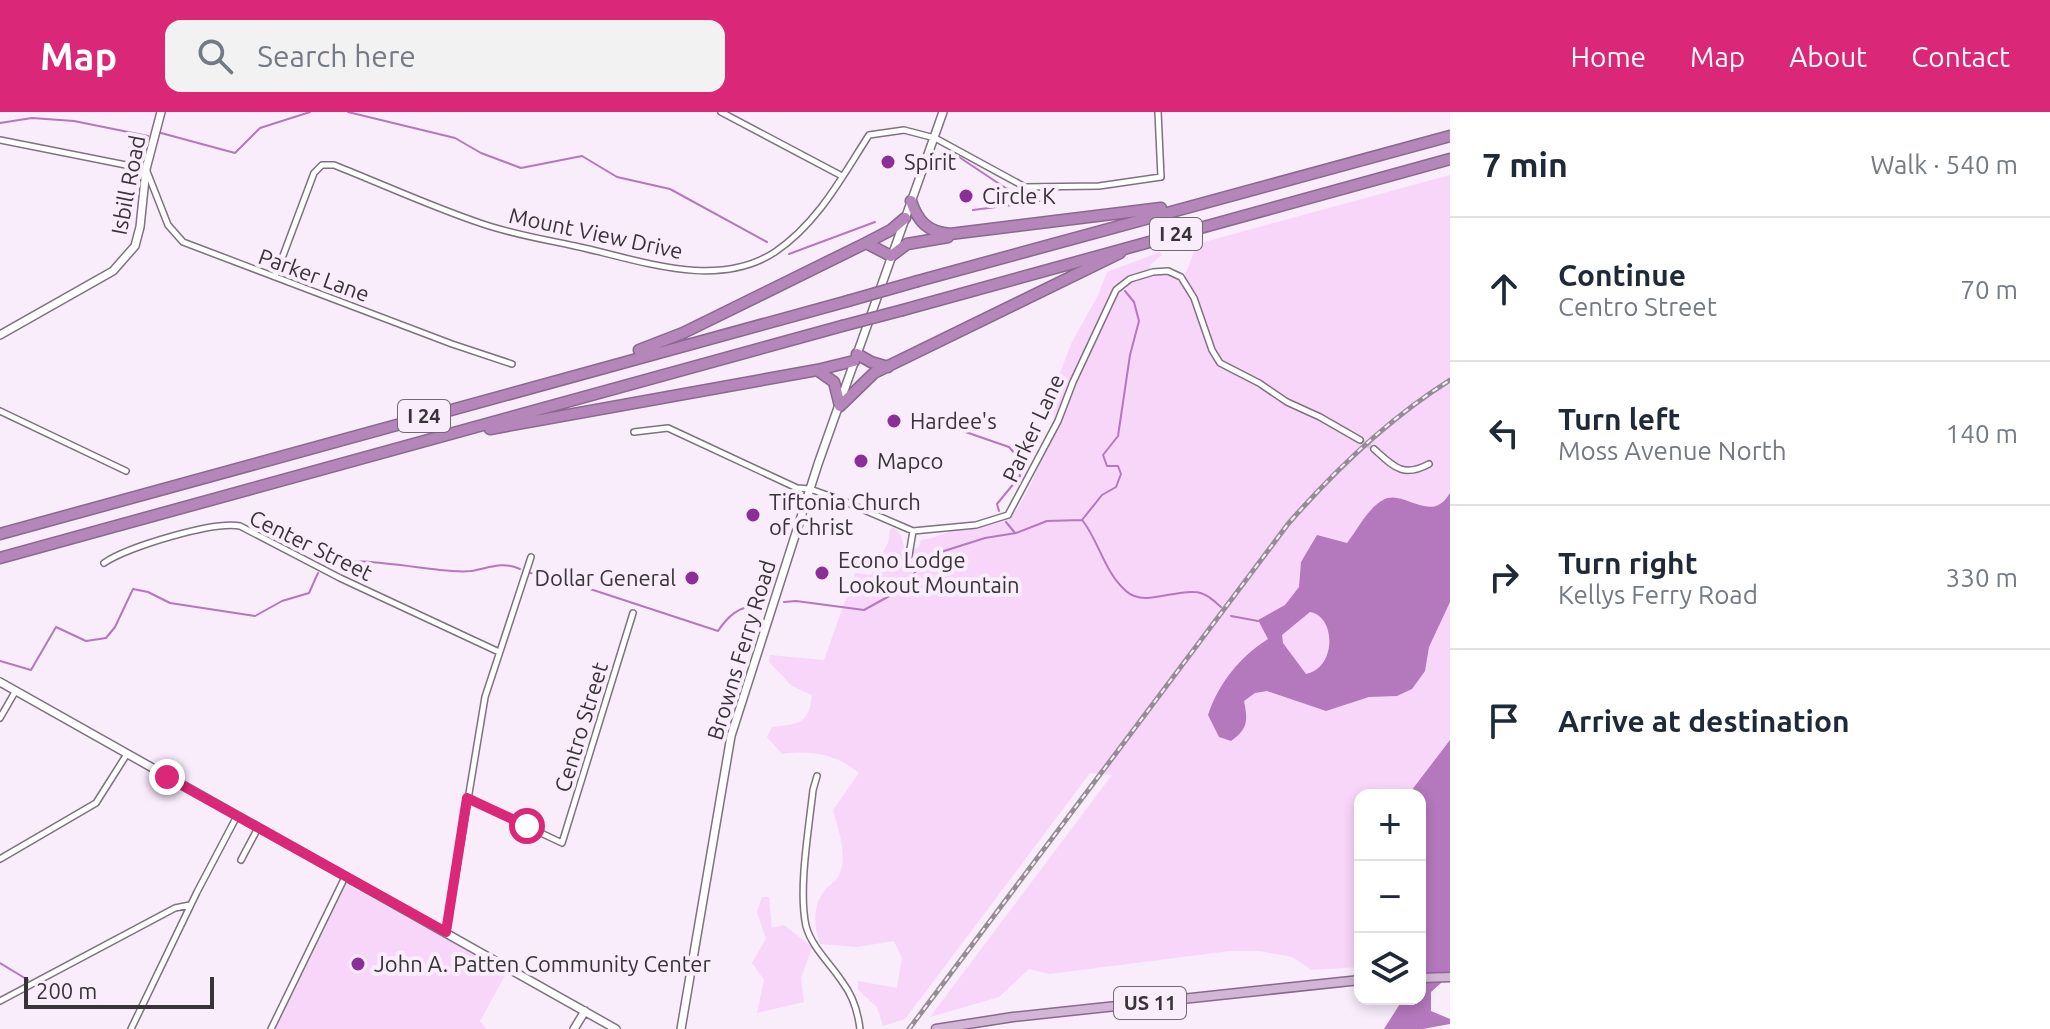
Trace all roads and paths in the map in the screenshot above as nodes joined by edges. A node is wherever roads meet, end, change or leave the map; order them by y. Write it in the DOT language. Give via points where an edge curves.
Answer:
graph roads {
  1 [pos="161,112"];
  2 [pos="721,112"];
  3 [pos="943,112"];
  4 [pos="1158,112"];
  5 [pos="1450,136"];
  6 [pos="935,138"];
  7 [pos="0,140"];
  8 [pos="1450,159"];
  9 [pos="146,169"];
  10 [pos="842,176"];
  11 [pos="911,201"];
  12 [pos="1198,203"];
  13 [pos="905,218"];
  14 [pos="970,233"];
  15 [pos="866,243"];
  16 [pos="1133,246"];
  17 [pos="891,256"];
  18 [pos="275,277"];
  19 [pos="0,335"];
  20 [pos="856,357"];
  21 [pos="617,362"];
  22 [pos="512,364"];
  23 [pos="888,367"];
  24 [pos="817,370"];
  25 [pos="840,406"];
  26 [pos="0,411"];
  27 [pos="634,432"];
  28 [pos="1360,440"];
  29 [pos="425,441"];
  30 [pos="1374,449"];
  31 [pos="1429,464"];
  32 [pos="126,471"];
  33 [pos="810,489"];
  34 [pos="913,531"];
  35 [pos="0,534"];
  36 [pos="909,555"];
  37 [pos="531,557"];
  38 [pos="0,558"];
  39 [pos="104,563"];
  40 [pos="633,613"];
  41 [pos="499,652"];
  42 [pos="0,682"];
  43 [pos="15,692"];
  44 [pos="0,718"];
  45 [pos="127,754"];
  46 [pos="817,776"];
  47 [pos="467,798"];
  48 [pos="237,816"];
  49 [pos="258,828"];
  50 [pos="0,859"];
  51 [pos="241,860"];
  52 [pos="345,877"];
  53 [pos="190,905"];
  54 [pos="446,932"];
  55 [pos="1450,977"];
  56 [pos="1426,978"];
  57 [pos="1354,981"];
  58 [pos="0,1001"];
  59 [pos="585,1011"];
  60 [pos="131,1029"];
  61 [pos="271,1029"];
  62 [pos="574,1029"];
  63 [pos="616,1029"];
  64 [pos="681,1029"];
  65 [pos="860,1029"];
  66 [pos="936,1029"];
  1 -- 9 [label="street, Isbill Road"];
  2 -- 10 [label="street"];
  3 -- 6 [label="street, Browns Ferry Road"];
  4 -- 6 [label="street, Mount View Drive" via="1161,177 1099,186 1025,187"];
  5 -- 12 [label="highway, I 24"];
  6 -- 10 [label="street, Mount View Drive" via="904,130 869,135"];
  6 -- 11 [label="street, Browns Ferry Road"];
  7 -- 9 [label="street"];
  8 -- 16 [label="highway, I 24"];
  9 -- 18 [label="street, Parker Lane" via="178,238"];
  9 -- 19 [label="street, Isbill Road" via="140,227 125,260 94,284"];
  10 -- 18 [label="street, Mount View Drive" via="814,219 774,253 741,266 707,270 663,266 509,232 334,165 322,165 314,173"];
  11 -- 13 [label="street, Browns Ferry Road"];
  11 -- 14 [label="highway" via="927,228"];
  12 -- 14 [label="highway"];
  12 -- 21 [label="highway, I 24, bridge"];
  13 -- 15 [label="highway"];
  13 -- 17 [label="street, Browns Ferry Road"];
  14 -- 17 [label="highway" via="907,244"];
  15 -- 17 [label="highway"];
  15 -- 21 [label="highway"];
  16 -- 23 [label="highway"];
  16 -- 29 [label="highway, I 24, bridge"];
  17 -- 20 [label="street, Browns Ferry Road"];
  18 -- 22 [label="street, Parker Lane"];
  20 -- 23 [label="highway"];
  20 -- 24 [label="highway"];
  20 -- 25 [label="street, Browns Ferry Road"];
  21 -- 35 [label="highway, I 24"];
  23 -- 25 [label="highway" via="874,373"];
  24 -- 25 [label="highway" via="834,382"];
  24 -- 29 [label="highway"];
  25 -- 33 [label="street, Browns Ferry Road"];
  26 -- 32 [label="street"];
  27 -- 33 [label="street, Parker Lane" via="668,428 797,488"];
  28 -- 34 [label="street, Parker Lane" via="1220,363 1181,277 1153,272 1116,290 1058,421 1008,515 976,525"];
  29 -- 38 [label="highway, I 24"];
  30 -- 31 [label="street" via="1407,472"];
  33 -- 34 [label="street, Parker Lane"];
  33 -- 64 [label="street, Browns Ferry Road" via="731,736"];
  34 -- 36 [label="street"];
  37 -- 41 [label="street"];
  39 -- 41 [label="street, Center Street" via="118,553 167,539 227,524 240,526"];
  40 -- 47 [label="street, Centro Street" via="562,843"];
  41 -- 47 [label="street" via="485,697"];
  42 -- 43 [label="street"];
  43 -- 44 [label="street"];
  43 -- 45 [label="street"];
  45 -- 48 [label="street"];
  45 -- 50 [label="street" via="96,803"];
  46 -- 65 [label="street" via="804,883 806,927 844,983"];
  47 -- 54 [label="street"];
  48 -- 49 [label="street"];
  48 -- 53 [label="street"];
  49 -- 51 [label="street"];
  49 -- 52 [label="street"];
  52 -- 54 [label="street"];
  52 -- 61 [label="street"];
  53 -- 58 [label="street" via="175,908"];
  53 -- 60 [label="street"];
  54 -- 59 [label="street"];
  55 -- 56 [label="main road"];
  57 -- 66 [label="main road, US 11"];
  59 -- 62 [label="street"];
  59 -- 63 [label="street"];
}
